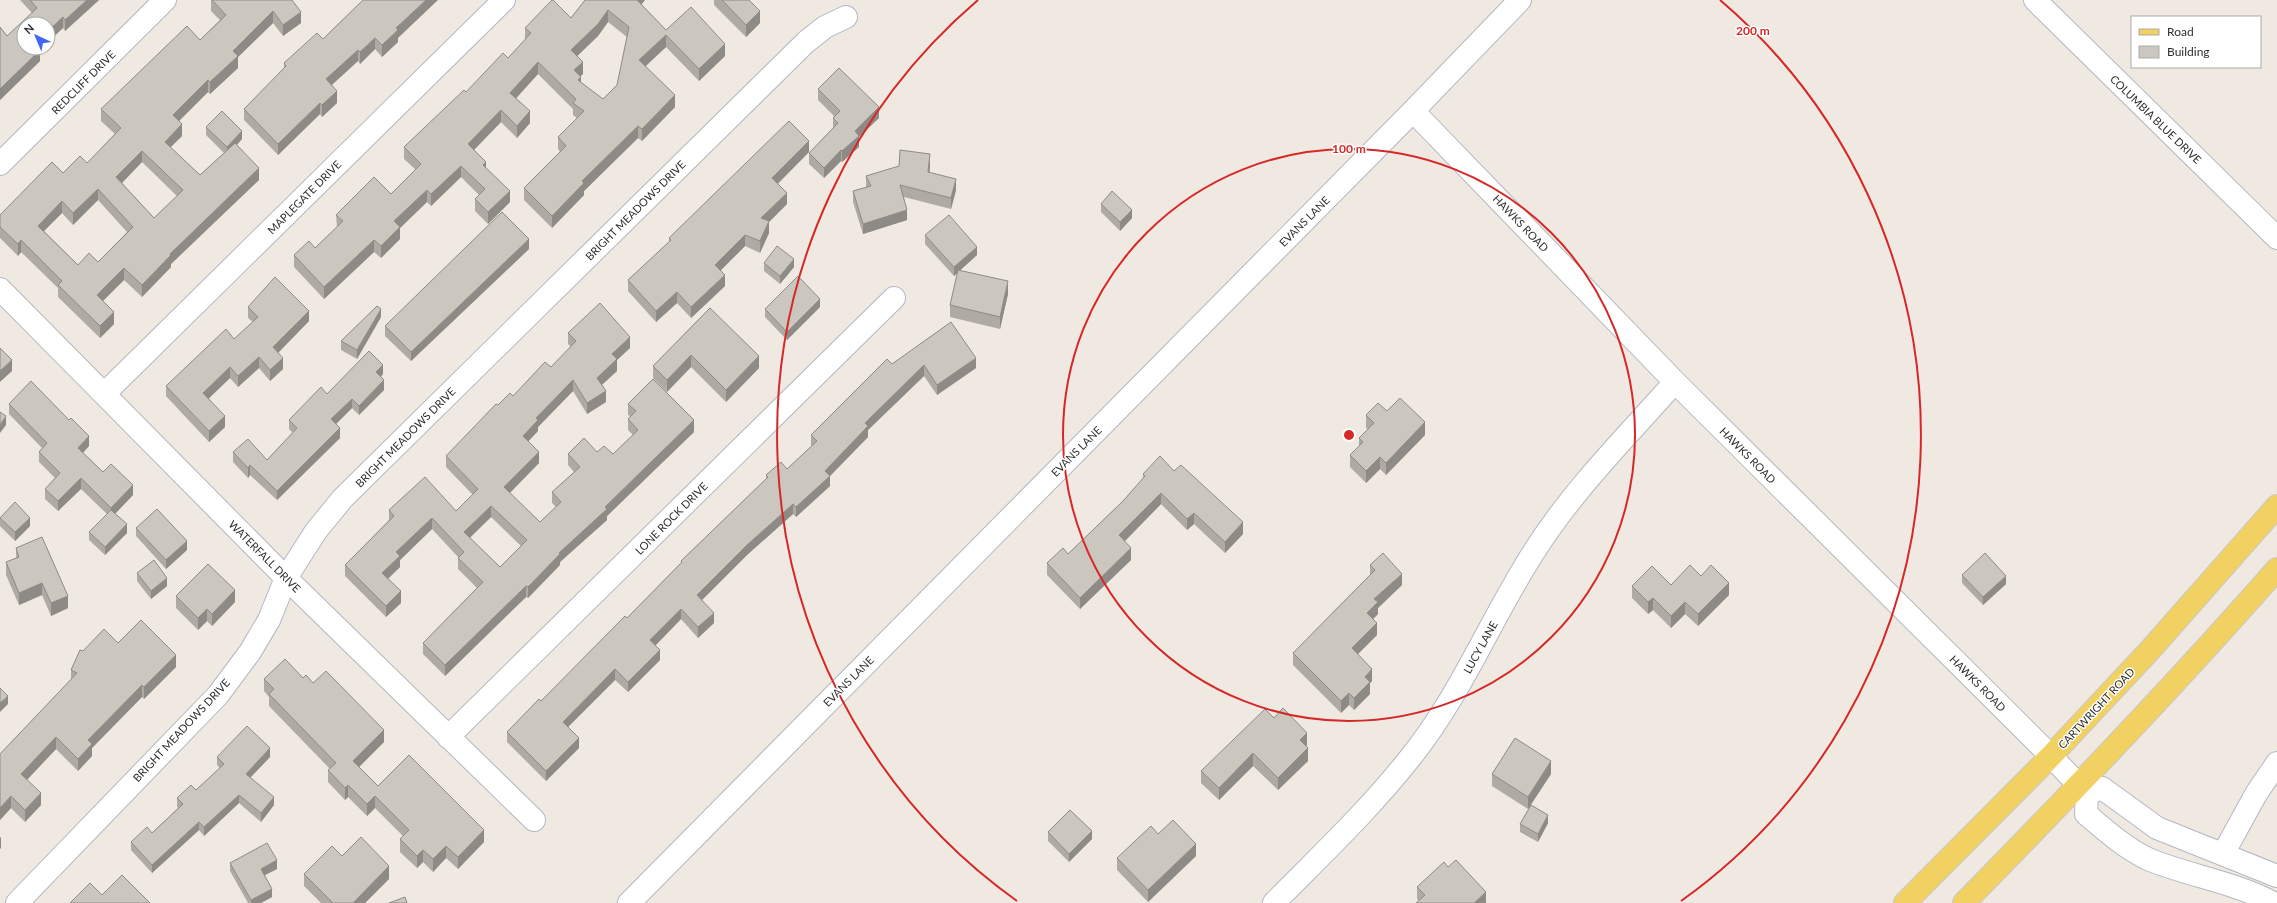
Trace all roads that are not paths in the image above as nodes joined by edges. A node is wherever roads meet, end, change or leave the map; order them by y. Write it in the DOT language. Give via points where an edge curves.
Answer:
graph roads {
  1 [pos="165,0"];
  2 [pos="504,0"];
  3 [pos="1520,0"];
  4 [pos="2035,0"];
  5 [pos="846,17"];
  6 [pos="1413,111"];
  7 [pos="0,164"];
  8 [pos="2277,238"];
  9 [pos="0,289"];
  10 [pos="894,298"];
  11 [pos="1674,382"];
  12 [pos="105,393"];
  13 [pos="2277,506"];
  14 [pos="2277,569"];
  15 [pos="286,578"];
  16 [pos="448,738"];
  17 [pos="2051,756"];
  18 [pos="2277,763"];
  19 [pos="2083,790"];
  20 [pos="534,820"];
  21 [pos="2223,854"];
  22 [pos="2277,876"];
  23 [pos="630,902"];
  24 [pos="17,903"];
  25 [pos="1274,903"];
  26 [pos="1905,903"];
  27 [pos="1964,903"];
  28 [pos="2273,903"];
  1 -- 7 [label="street, REDCLIFF DRIVE"];
  2 -- 12 [label="street, MAPLEGATE DRIVE"];
  3 -- 6 [label="street, EVANS LANE"];
  4 -- 8 [label="street, COLUMBIA BLUE DRIVE"];
  5 -- 15 [label="street, BRIGHT MEADOWS DRIVE" via="824,27 806,42 343,498 316,531"];
  6 -- 11 [label="street, HAWKS ROAD"];
  6 -- 23 [label="street, EVANS LANE"];
  9 -- 12 [label="street, WATERFALL DRIVE"];
  10 -- 16 [label="street, LONE ROCK DRIVE"];
  11 -- 17 [label="street, HAWKS ROAD"];
  11 -- 25 [label="street, LUCY LANE" via="1569,500 1534,551 1454,694 1411,757 1373,801"];
  12 -- 15 [label="street, WATERFALL DRIVE"];
  13 -- 17 [label="main road, CARTWRIGHT ROAD" via="2151,649"];
  14 -- 19 [label="main road"];
  15 -- 16 [label="street, WATERFALL DRIVE"];
  15 -- 24 [label="street, BRIGHT MEADOWS DRIVE" via="269,620 250,652 218,694"];
  16 -- 20 [label="street, WATERFALL DRIVE"];
  17 -- 19 [label="street, HAWKS ROAD"];
  17 -- 26 [label="main road, CARTWRIGHT ROAD"];
  18 -- 21 [label="street" via="2256,794"];
  19 -- 21 [label="street" via="2102,788 2157,828"];
  19 -- 27 [label="main road"];
  19 -- 28 [label="street" via="2086,814 2127,848 2149,859 2237,888"];
  21 -- 22 [label="street"];
}
